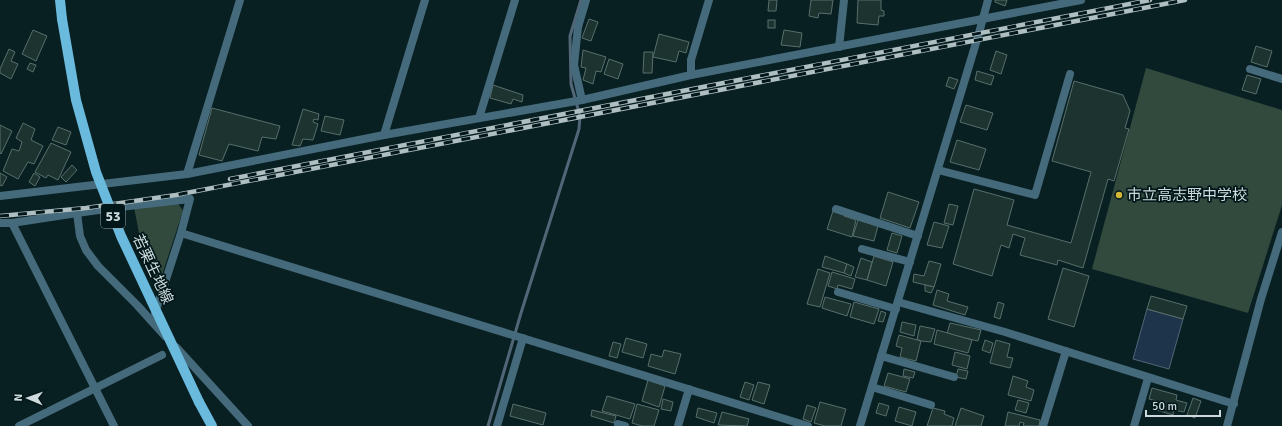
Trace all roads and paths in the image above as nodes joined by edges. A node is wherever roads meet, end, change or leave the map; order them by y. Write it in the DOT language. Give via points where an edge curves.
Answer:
graph roads {
  1 [pos="60,0"];
  2 [pos="240,0"];
  3 [pos="425,0"];
  4 [pos="515,0"];
  5 [pos="586,0"];
  6 [pos="709,0"];
  7 [pos="844,0"];
  8 [pos="988,0"];
  9 [pos="1081,0"];
  10 [pos="982,19"];
  11 [pos="839,47"];
  12 [pos="1250,69"];
  13 [pos="1070,74"];
  14 [pos="691,75"];
  15 [pos="1282,79"];
  16 [pos="582,100"];
  17 [pos="479,118"];
  18 [pos="384,135"];
  19 [pos="938,170"];
  20 [pos="187,174"];
  21 [pos="0,196"];
  22 [pos="836,209"];
  23 [pos="77,214"];
  24 [pos="0,223"];
  25 [pos="12,223"];
  26 [pos="1282,232"];
  27 [pos="181,233"];
  28 [pos="918,236"];
  29 [pos="862,249"];
  30 [pos="910,262"];
  31 [pos="838,292"];
  32 [pos="897,306"];
  33 [pos="152,321"];
  34 [pos="523,338"];
  35 [pos="1066,351"];
  36 [pos="162,355"];
  37 [pos="881,356"];
  38 [pos="954,377"];
  39 [pos="1148,378"];
  40 [pos="872,387"];
  41 [pos="96,389"];
  42 [pos="689,389"];
  43 [pos="1234,404"];
  44 [pos="931,405"];
  45 [pos="19,426"];
  46 [pos="114,426"];
  47 [pos="212,426"];
  48 [pos="248,426"];
  49 [pos="497,426"];
  50 [pos="678,426"];
  51 [pos="808,426"];
  52 [pos="860,426"];
  53 [pos="1043,426"];
  54 [pos="1134,426"];
  55 [pos="1227,426"];
  1 -- 47 [label="main road, 若栗生地線 / 53, bridge" via="76,100 96,172 121,236"];
  2 -- 20 [label="street"];
  3 -- 18 [label="street"];
  4 -- 17 [label="street"];
  5 -- 16 [label="street" via="578,27 574,65"];
  6 -- 14 [label="street" via="691,60"];
  7 -- 11 [label="street"];
  8 -- 10 [label="street"];
  9 -- 10 [label="street"];
  10 -- 11 [label="street"];
  10 -- 19 [label="street"];
  11 -- 14 [label="street"];
  12 -- 15 [label="street"];
  13 -- 19 [label="street" via="1035,195"];
  14 -- 16 [label="street"];
  16 -- 17 [label="street"];
  17 -- 18 [label="street"];
  18 -- 20 [label="street"];
  19 -- 28 [label="street"];
  20 -- 21 [label="street"];
  22 -- 28 [label="street"];
  23 -- 25 [label="street"];
  23 -- 27 [label="street" via="190,199"];
  23 -- 33 [label="street" via="80,236 86,250 98,266"];
  24 -- 25 [label="street"];
  25 -- 41 [label="street"];
  26 -- 43 [label="street"];
  27 -- 33 [label="street"];
  27 -- 34 [label="street"];
  28 -- 30 [label="street"];
  29 -- 30 [label="street"];
  30 -- 32 [label="street"];
  31 -- 32 [label="street"];
  32 -- 35 [label="street" via="1005,332"];
  32 -- 37 [label="street"];
  33 -- 48 [label="street"];
  34 -- 42 [label="street"];
  34 -- 49 [label="street"];
  35 -- 39 [label="street"];
  35 -- 53 [label="street"];
  36 -- 41 [label="street"];
  37 -- 38 [label="street"];
  37 -- 40 [label="street"];
  39 -- 43 [label="street"];
  39 -- 54 [label="street"];
  40 -- 44 [label="street"];
  40 -- 52 [label="street"];
  41 -- 45 [label="street"];
  41 -- 46 [label="street"];
  42 -- 50 [label="street"];
  42 -- 51 [label="street"];
  43 -- 55 [label="street"];
}
